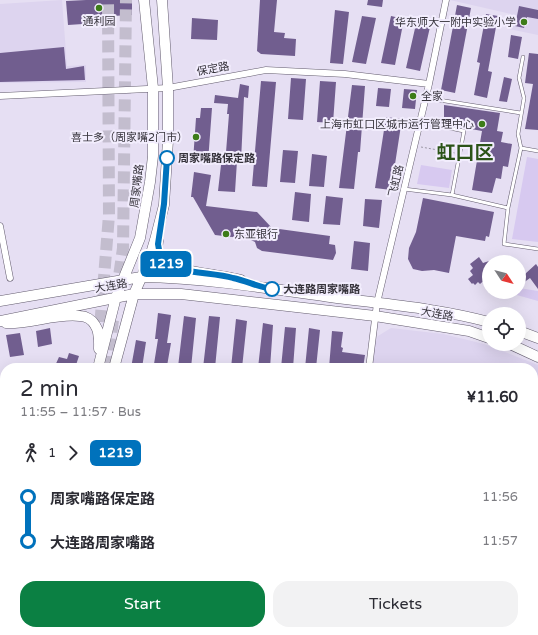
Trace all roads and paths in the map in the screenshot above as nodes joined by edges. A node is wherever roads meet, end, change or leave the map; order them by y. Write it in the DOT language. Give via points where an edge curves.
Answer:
graph roads {
  1 [pos="144,0"];
  2 [pos="162,0"];
  3 [pos="446,0"];
  4 [pos="523,57"];
  5 [pos="429,84"];
  6 [pos="153,88"];
  7 [pos="168,88"];
  8 [pos="0,96"];
  9 [pos="426,98"];
  10 [pos="521,114"];
  11 [pos="420,122"];
  12 [pos="415,145"];
  13 [pos="522,148"];
  14 [pos="538,151"];
  15 [pos="460,153"];
  16 [pos="404,189"];
  17 [pos="452,195"];
  18 [pos="508,208"];
  19 [pos="161,218"];
  20 [pos="0,226"];
  21 [pos="538,249"];
  22 [pos="141,277"];
  23 [pos="10,278"];
  24 [pos="123,280"];
  25 [pos="262,288"];
  26 [pos="134,294"];
  27 [pos="116,297"];
  28 [pos="0,301"];
  29 [pos="377,303"];
  30 [pos="375,316"];
  31 [pos="482,320"];
  32 [pos="0,322"];
  33 [pos="526,334"];
  34 [pos="482,336"];
  35 [pos="538,338"];
  36 [pos="526,351"];
  37 [pos="538,356"];
  38 [pos="98,363"];
  39 [pos="98,363"];
  40 [pos="115,363"];
  41 [pos="370,363"];
  1 -- 6 [label="main road, 周家嘴路"];
  2 -- 7 [label="main road"];
  3 -- 5 [label="street, 飞虹路"];
  4 -- 10 [label="lane" via="520,78 524,98"];
  5 -- 7 [label="street, 保定路" via="345,74 266,70"];
  5 -- 9 [label="street, 飞虹路"];
  6 -- 7 [label="street, 保定路"];
  6 -- 8 [label="street, 保定路"];
  6 -- 24 [label="main road, 周家嘴路" via="153,156 146,210 140,238"];
  7 -- 19 [label="main road" via="166,179"];
  9 -- 10 [label="lane"];
  9 -- 11 [label="street, 飞虹路"];
  10 -- 13 [label="lane" via="518,134"];
  11 -- 12 [label="street, 飞虹路"];
  11 -- 15 [label="lane" via="464,130"];
  12 -- 15 [label="path"];
  12 -- 16 [label="street, 飞虹路"];
  13 -- 14 [label="lane"];
  13 -- 18 [label="lane"];
  15 -- 17 [label="lane"];
  16 -- 17 [label="lane"];
  16 -- 29 [label="street, 飞虹路"];
  17 -- 18 [label="lane"];
  18 -- 21 [label="lane" via="504,244"];
  19 -- 22 [label="main road"];
  19 -- 25 [label="main road" via="158,251 165,264 179,269 229,276"];
  20 -- 23 [label="street"];
  22 -- 24 [label="main road, 大连路"];
  22 -- 25 [label="main road, 大连路"];
  22 -- 26 [label="main road"];
  24 -- 27 [label="main road, 周家嘴路"];
  24 -- 28 [label="main road, 大连路"];
  25 -- 29 [label="main road, 大连路"];
  26 -- 27 [label="main road, 大连路"];
  26 -- 30 [label="main road, 大连路" via="181,294"];
  26 -- 40 [label="main road"];
  27 -- 32 [label="main road, 大连路"];
  27 -- 38 [label="main road, 周家嘴路"];
  29 -- 30 [label="street, 飞虹路"];
  29 -- 31 [label="main road, 大连路" via="447,312"];
  30 -- 34 [label="main road, 大连路" via="469,331"];
  30 -- 41 [label="street, 飞虹路"];
  32 -- 39 [label="main road" via="16,324 72,316 86,317 96,326 99,334"];
  33 -- 35 [label="main road"];
  36 -- 37 [label="main road"];
}
